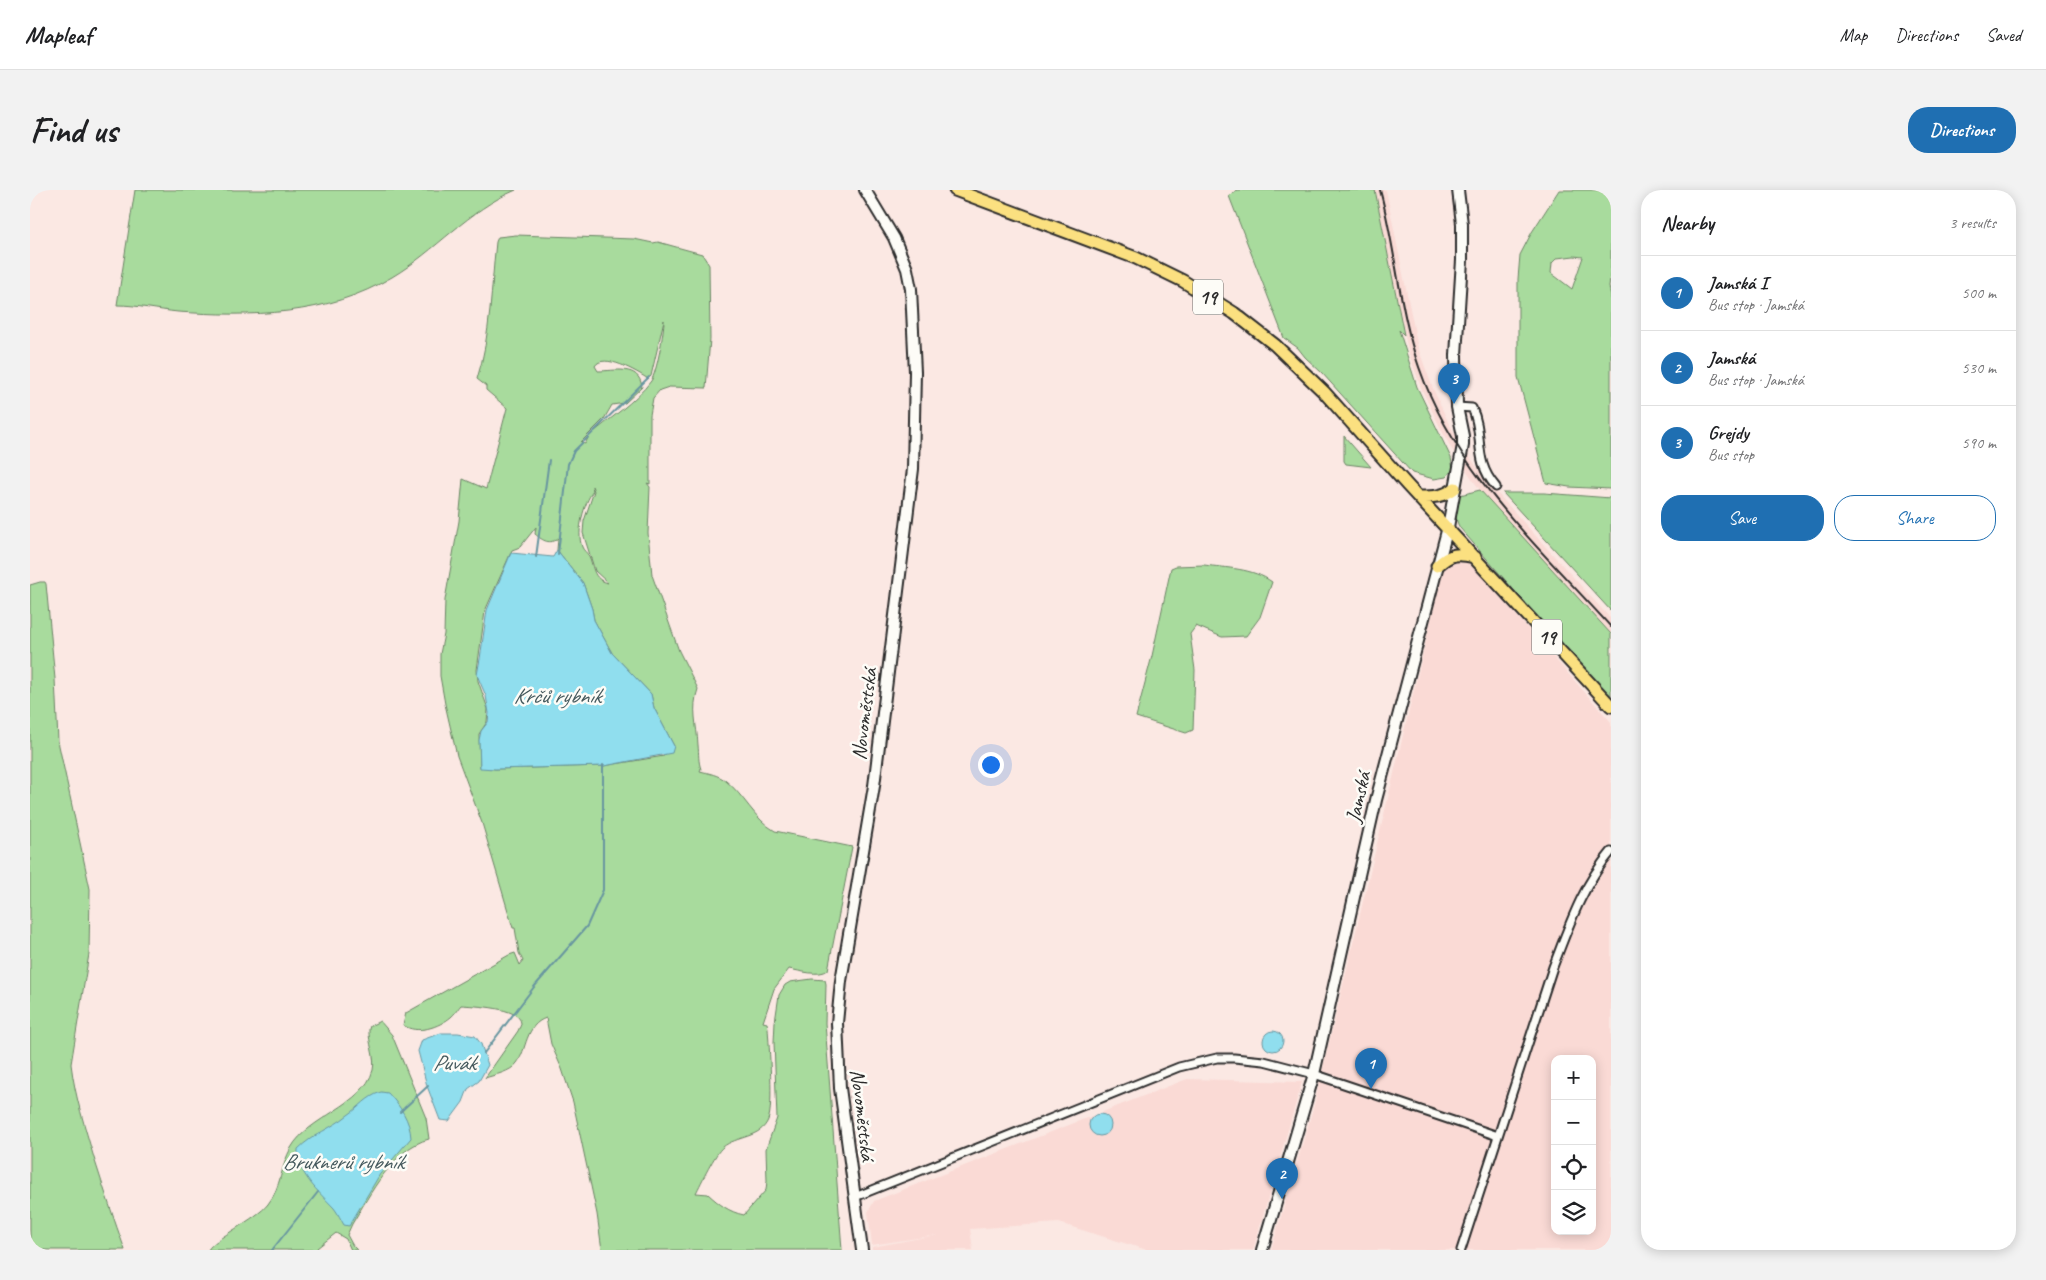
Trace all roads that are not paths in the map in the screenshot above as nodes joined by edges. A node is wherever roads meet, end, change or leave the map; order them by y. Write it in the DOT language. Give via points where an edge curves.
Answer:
graph roads {
  1 [pos="865,190"];
  2 [pos="955,190"];
  3 [pos="1458,190"];
  4 [pos="1458,406"];
  5 [pos="1496,487"];
  6 [pos="1455,488"];
  7 [pos="1419,498"];
  8 [pos="1448,527"];
  9 [pos="1475,557"];
  10 [pos="1437,566"];
  11 [pos="1611,706"];
  12 [pos="1611,852"];
  13 [pos="1314,1074"];
  14 [pos="1498,1136"];
  15 [pos="855,1197"];
  16 [pos="862,1250"];
  17 [pos="1262,1250"];
  18 [pos="1461,1250"];
  1 -- 15 [label="street, Novoměstská" via="894,238 907,270 911,289 915,372 913,469 874,786 838,1008 840,1088"];
  2 -- 7 [label="main road, 19" via="1136,258 1183,281 1234,313 1275,345 1324,392"];
  3 -- 4 [label="street, Jamská" via="1462,260 1456,355"];
  4 -- 5 [label="street" via="1472,408 1480,457 1485,472"];
  4 -- 6 [label="street, Jamská" via="1463,446"];
  6 -- 7 [label="main road" via="1441,496"];
  6 -- 8 [label="street, Jamská"];
  7 -- 8 [label="main road, 19"];
  8 -- 9 [label="main road, 19"];
  8 -- 10 [label="street, Jamská"];
  9 -- 10 [label="main road" via="1454,555"];
  9 -- 11 [label="main road, 19"];
  10 -- 13 [label="street, Jamská" via="1376,800"];
  12 -- 14 [label="street" via="1586,886 1568,926"];
  13 -- 14 [label="street"];
  13 -- 15 [label="street" via="1264,1061 1234,1058 1195,1062"];
  13 -- 17 [label="street, Jamská"];
  14 -- 18 [label="street"];
  15 -- 16 [label="street, Novoměstská"];
}
